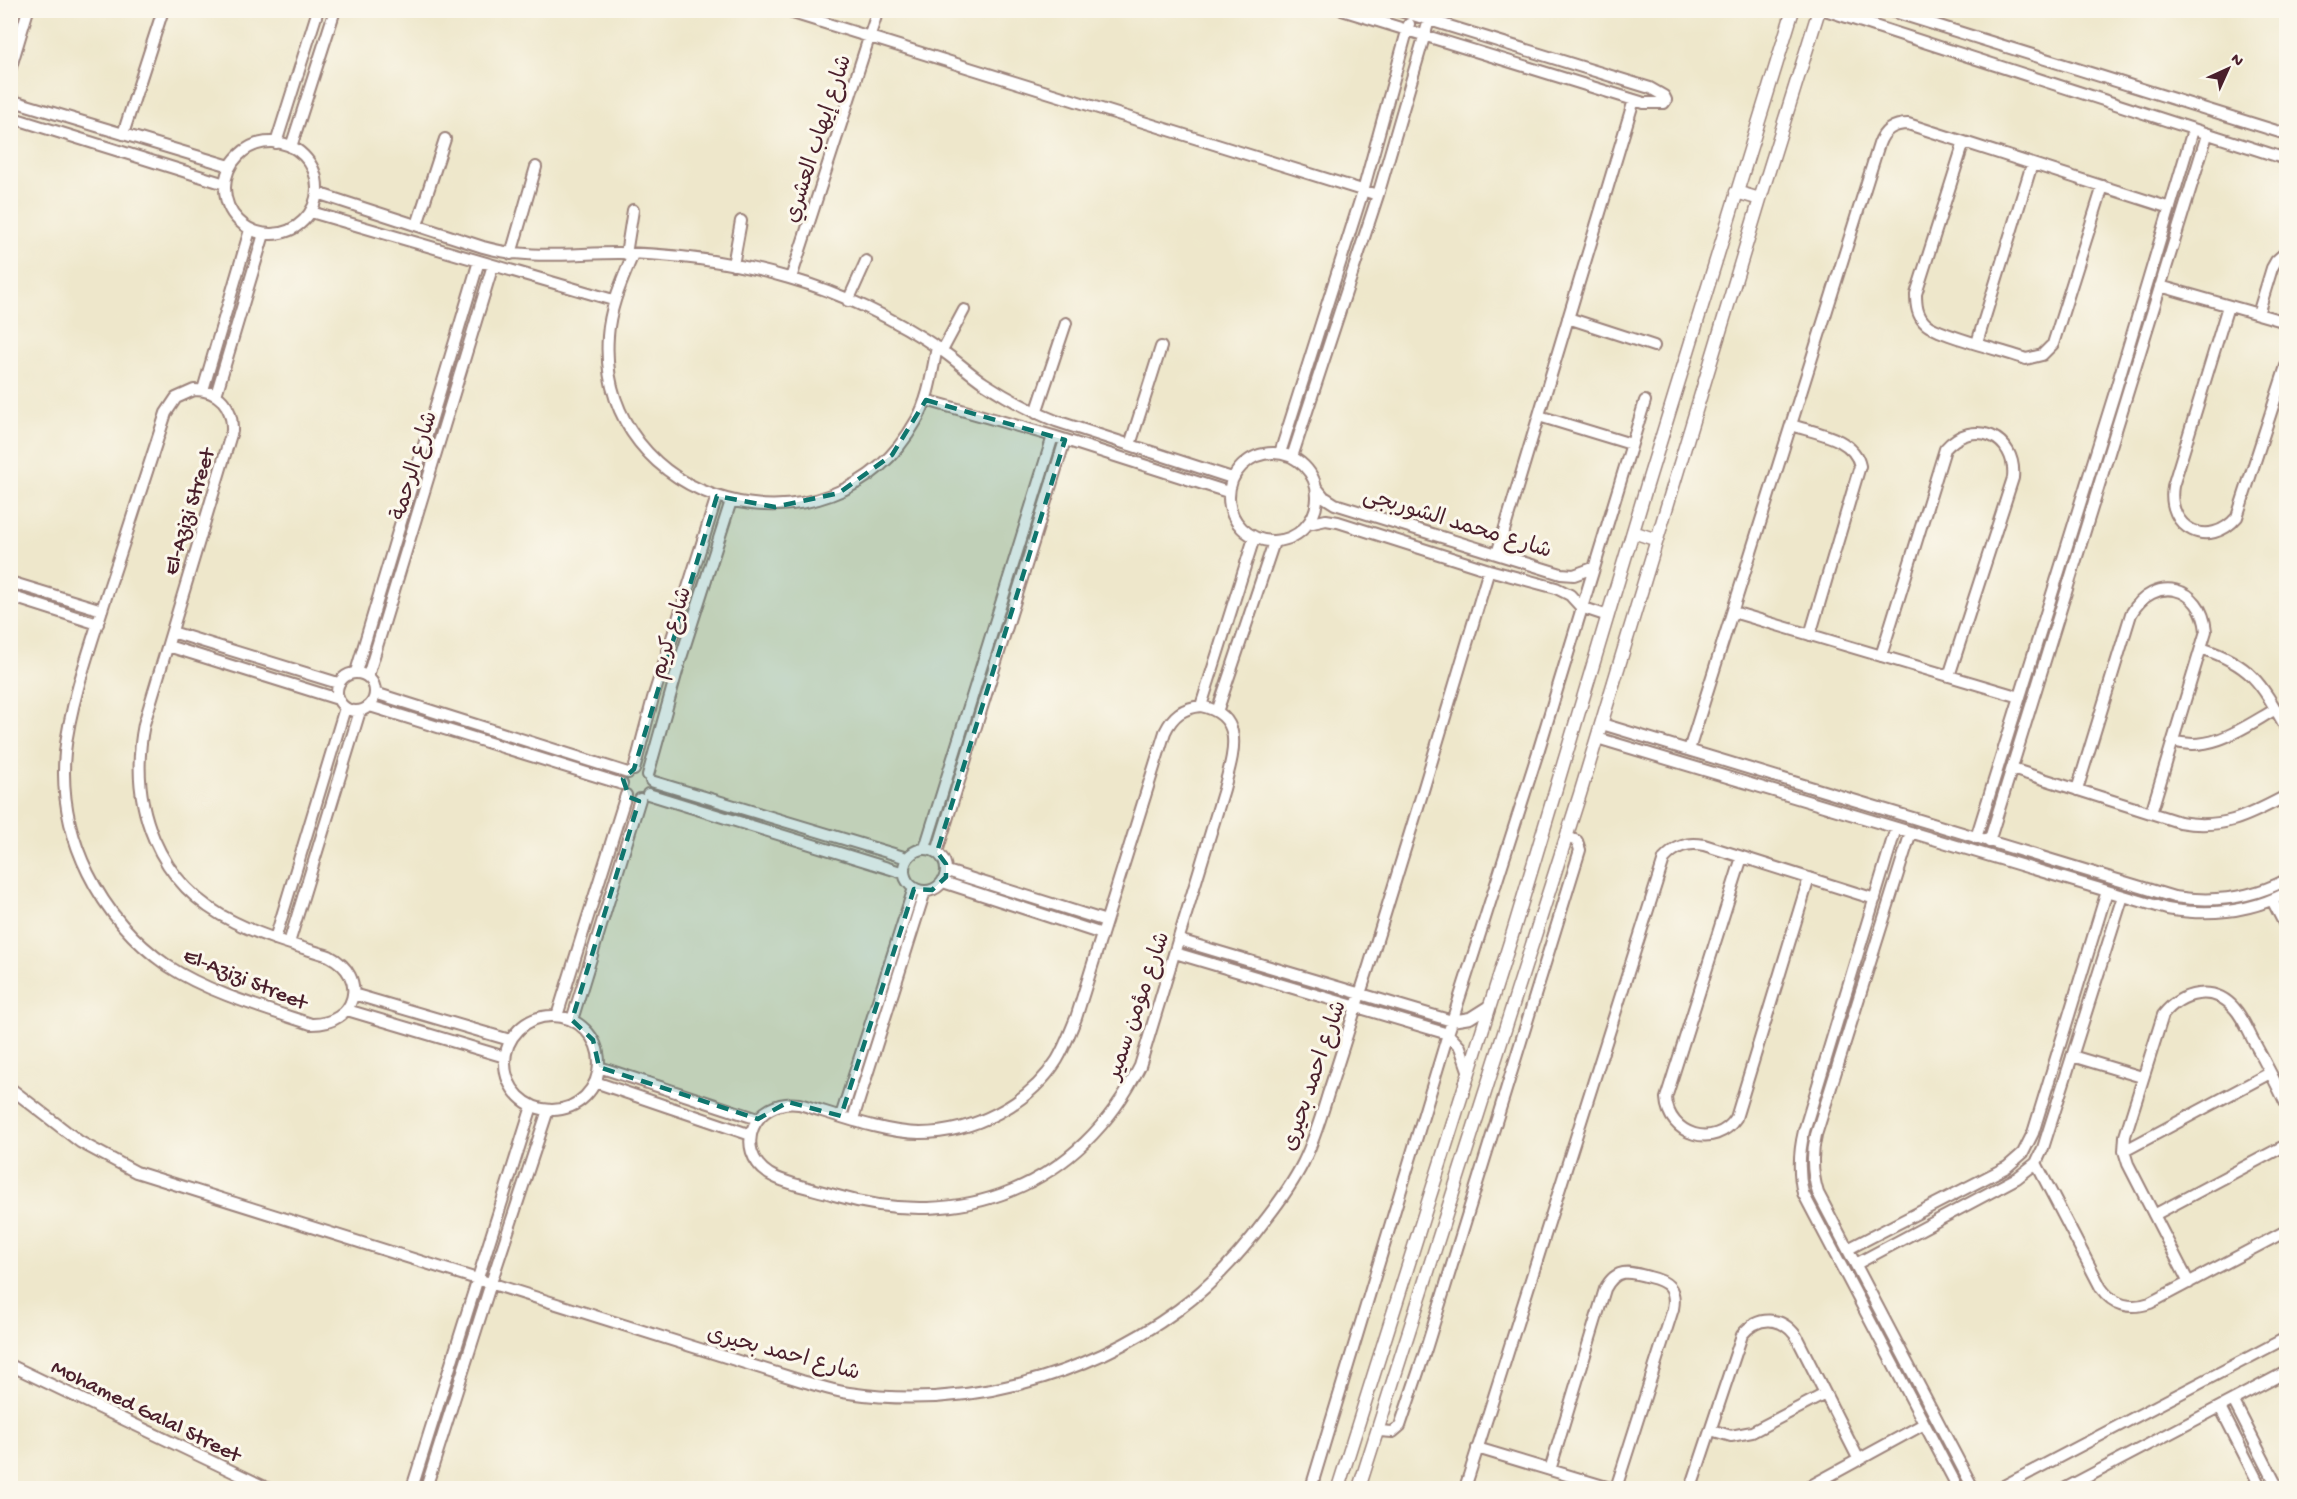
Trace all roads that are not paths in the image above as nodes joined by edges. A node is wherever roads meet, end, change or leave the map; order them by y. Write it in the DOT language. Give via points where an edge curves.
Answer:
graph roads {
  1 [pos="28,10"];
  2 [pos="163,10"];
  3 [pos="318,10"];
  4 [pos="335,10"];
  5 [pos="783,10"];
  6 [pos="878,10"];
  7 [pos="1342,10"];
  8 [pos="1397,10"];
  9 [pos="1793,10"];
  10 [pos="1819,10"];
  11 [pos="1825,10"];
  12 [pos="1888,10"];
  13 [pos="1412,15"];
  14 [pos="1429,20"];
  15 [pos="1408,30"];
  16 [pos="1425,35"];
  17 [pos="869,37"];
  18 [pos="10,70"];
  19 [pos="10,100"];
  20 [pos="1634,100"];
  21 [pos="10,117"];
  22 [pos="2193,130"];
  23 [pos="123,134"];
  24 [pos="2286,134"];
  25 [pos="2207,135"];
  26 [pos="445,139"];
  27 [pos="1964,142"];
  28 [pos="276,143"];
  29 [pos="291,147"];
  30 [pos="2286,159"];
  31 [pos="2032,164"];
  32 [pos="230,166"];
  33 [pos="536,167"];
  34 [pos="225,184"];
  35 [pos="2103,186"];
  36 [pos="1364,191"];
  37 [pos="1736,192"];
  38 [pos="316,194"];
  39 [pos="1378,195"];
  40 [pos="1760,199"];
  41 [pos="2170,208"];
  42 [pos="633,210"];
  43 [pos="311,212"];
  44 [pos="741,221"];
  45 [pos="417,225"];
  46 [pos="250,230"];
  47 [pos="264,234"];
  48 [pos="2286,252"];
  49 [pos="511,254"];
  50 [pos="630,254"];
  51 [pos="479,261"];
  52 [pos="866,261"];
  53 [pos="494,265"];
  54 [pos="733,265"];
  55 [pos="791,278"];
  56 [pos="2160,286"];
  57 [pos="614,300"];
  58 [pos="848,301"];
  59 [pos="2228,306"];
  60 [pos="964,310"];
  61 [pos="2258,314"];
  62 [pos="1568,318"];
  63 [pos="2286,322"];
  64 [pos="1066,323"];
  65 [pos="1977,343"];
  66 [pos="1654,346"];
  67 [pos="1161,347"];
  68 [pos="940,349"];
  69 [pos="2286,366"];
  70 [pos="203,390"];
  71 [pos="216,395"];
  72 [pos="2114,395"];
  73 [pos="926,399"];
  74 [pos="2126,399"];
  75 [pos="1645,401"];
  76 [pos="1036,413"];
  77 [pos="1539,416"];
  78 [pos="1791,425"];
  79 [pos="1053,436"];
  80 [pos="1065,440"];
  81 [pos="1631,444"];
  82 [pos="1130,445"];
  83 [pos="1280,453"];
  84 [pos="1293,457"];
  85 [pos="1232,478"];
  86 [pos="1316,487"];
  87 [pos="1228,492"];
  88 [pos="717,496"];
  89 [pos="731,501"];
  90 [pos="1308,524"];
  91 [pos="1633,532"];
  92 [pos="1254,538"];
  93 [pos="1657,540"];
  94 [pos="1274,542"];
  95 [pos="1497,554"];
  96 [pos="1593,568"];
  97 [pos="693,570"];
  98 [pos="1490,570"];
  99 [pos="2059,573"];
  100 [pos="707,575"];
  101 [pos="2071,576"];
  102 [pos="10,582"];
  103 [pos="10,597"];
  104 [pos="1581,607"];
  105 [pos="102,610"];
  106 [pos="1733,612"];
  107 [pos="1608,616"];
  108 [pos="98,624"];
  109 [pos="172,632"];
  110 [pos="1810,635"];
  111 [pos="168,646"];
  112 [pos="2201,648"];
  113 [pos="1881,656"];
  114 [pos="356,672"];
  115 [pos="368,676"];
  116 [pos="1949,676"];
  117 [pos="338,683"];
  118 [pos="375,693"];
  119 [pos="2020,697"];
  120 [pos="338,699"];
  121 [pos="1201,706"];
  122 [pos="345,708"];
  123 [pos="365,708"];
  124 [pos="2276,709"];
  125 [pos="1217,711"];
  126 [pos="1602,724"];
  127 [pos="2286,728"];
  128 [pos="1598,738"];
  129 [pos="2173,741"];
  130 [pos="1689,750"];
  131 [pos="2012,769"];
  132 [pos="631,771"];
  133 [pos="649,778"];
  134 [pos="622,784"];
  135 [pos="2077,789"];
  136 [pos="626,795"];
  137 [pos="644,796"];
  138 [pos="2286,796"];
  139 [pos="2151,813"];
  140 [pos="1896,828"];
  141 [pos="1911,832"];
  142 [pos="1567,837"];
  143 [pos="1976,838"];
  144 [pos="1989,842"];
  145 [pos="926,848"];
  146 [pos="937,852"];
  147 [pos="1742,857"];
  148 [pos="908,858"];
  149 [pos="947,871"];
  150 [pos="904,873"];
  151 [pos="1809,879"];
  152 [pos="2286,880"];
  153 [pos="943,882"];
  154 [pos="920,889"];
  155 [pos="2107,891"];
  156 [pos="2286,893"];
  157 [pos="2123,896"];
  158 [pos="1875,899"];
  159 [pos="2272,900"];
  160 [pos="1106,921"];
  161 [pos="2286,927"];
  162 [pos="1102,934"];
  163 [pos="275,939"];
  164 [pos="1179,940"];
  165 [pos="1510,942"];
  166 [pos="289,943"];
  167 [pos="1532,949"];
  168 [pos="1175,953"];
  169 [pos="353,994"];
  170 [pos="1360,994"];
  171 [pos="1356,1006"];
  172 [pos="1489,1006"];
  173 [pos="347,1010"];
  174 [pos="557,1016"];
  175 [pos="572,1020"];
  176 [pos="1452,1021"];
  177 [pos="1448,1034"];
  178 [pos="510,1040"];
  179 [pos="2072,1056"];
  180 [pos="505,1057"];
  181 [pos="599,1067"];
  182 [pos="1469,1073"];
  183 [pos="2270,1073"];
  184 [pos="2142,1077"];
  185 [pos="595,1082"];
  186 [pos="10,1088"];
  187 [pos="2286,1104"];
  188 [pos="532,1106"];
  189 [pos="548,1110"];
  190 [pos="841,1116"];
  191 [pos="758,1119"];
  192 [pos="853,1119"];
  193 [pos="751,1135"];
  194 [pos="2286,1145"];
  195 [pos="2124,1151"];
  196 [pos="2036,1163"];
  197 [pos="2154,1215"];
  198 [pos="2286,1231"];
  199 [pos="1848,1249"];
  200 [pos="1856,1264"];
  201 [pos="477,1278"];
  202 [pos="491,1283"];
  203 [pos="2189,1283"];
  204 [pos="1390,1319"];
  205 [pos="1412,1325"];
  206 [pos="2286,1338"];
  207 [pos="10,1365"];
  208 [pos="2286,1372"];
  209 [pos="1825,1394"];
  210 [pos="2233,1400"];
  211 [pos="2220,1407"];
  212 [pos="1924,1424"];
  213 [pos="1711,1430"];
  214 [pos="1379,1431"];
  215 [pos="1477,1448"];
  216 [pos="1859,1460"];
  217 [pos="1550,1470"];
  218 [pos="267,1488"];
  219 [pos="412,1488"];
  220 [pos="426,1488"];
  221 [pos="1311,1488"];
  222 [pos="1338,1488"];
  223 [pos="1359,1488"];
  224 [pos="1464,1488"];
  225 [pos="1610,1488"];
  226 [pos="1616,1488"];
  227 [pos="1691,1488"];
  228 [pos="1808,1488"];
  229 [pos="1958,1488"];
  230 [pos="1973,1488"];
  231 [pos="2000,1488"];
  232 [pos="2066,1488"];
  233 [pos="2261,1488"];
  234 [pos="2278,1488"];
  1 -- 18 [label="street"];
  2 -- 23 [label="street"];
  3 -- 28 [label="street"];
  4 -- 29 [label="street"];
  5 -- 17 [label="street"];
  6 -- 17 [label="street, شارع إيهاب العشري"];
  7 -- 15 [label="street"];
  8 -- 13 [label="street"];
  9 -- 37 [label="street"];
  10 -- 40 [label="street"];
  11 -- 22 [label="street"];
  12 -- 24 [label="street"];
  13 -- 14 [label="street"];
  13 -- 15 [label="street"];
  14 -- 16 [label="street"];
  14 -- 20 [label="street" via="1650,88 1666,100 1651,104"];
  15 -- 16 [label="street"];
  15 -- 36 [label="street"];
  16 -- 20 [label="street"];
  16 -- 39 [label="street"];
  17 -- 36 [label="street"];
  17 -- 55 [label="street, شارع إيهاب العشري"];
  19 -- 23 [label="street"];
  20 -- 62 [label="street"];
  21 -- 34 [label="street"];
  22 -- 25 [label="street"];
  22 -- 41 [label="street"];
  23 -- 32 [label="street"];
  25 -- 30 [label="street"];
  25 -- 56 [label="street"];
  26 -- 45 [label="street"];
  27 -- 31 [label="street"];
  27 -- 65 [label="street" via="1916,302 1921,318 1933,329"];
  27 -- 78 [label="street" via="1908,124 1895,126 1881,138"];
  28 -- 29 [label="street"];
  28 -- 32 [label="street" via="245,150"];
  29 -- 38 [label="street" via="314,171"];
  31 -- 35 [label="street"];
  31 -- 65 [label="street"];
  32 -- 34 [label="street"];
  33 -- 49 [label="street"];
  34 -- 46 [label="street" via="230,210"];
  35 -- 41 [label="street"];
  35 -- 65 [label="street" via="2056,337 2048,351 2026,359"];
  36 -- 39 [label="street"];
  36 -- 83 [label="street"];
  37 -- 40 [label="street"];
  37 -- 91 [label="street"];
  38 -- 43 [label="street"];
  38 -- 45 [label="street"];
  39 -- 84 [label="street"];
  40 -- 93 [label="street"];
  41 -- 72 [label="street"];
  42 -- 50 [label="street"];
  43 -- 47 [label="street" via="296,227"];
  43 -- 51 [label="street"];
  44 -- 54 [label="street"];
  45 -- 49 [label="street"];
  46 -- 47 [label="street"];
  46 -- 70 [label="street"];
  47 -- 71 [label="street"];
  48 -- 61 [label="street" via="2272,268"];
  49 -- 50 [label="street"];
  50 -- 54 [label="street"];
  50 -- 57 [label="street"];
  51 -- 53 [label="street"];
  51 -- 114 [label="street, شارع الرحمة"];
  52 -- 58 [label="street"];
  53 -- 57 [label="street"];
  53 -- 115 [label="street, شارع الرحمة"];
  54 -- 55 [label="street"];
  55 -- 58 [label="street"];
  56 -- 59 [label="street"];
  56 -- 74 [label="street"];
  57 -- 88 [label="street" via="609,318 608,356 615,393 630,428 668,470"];
  58 -- 68 [label="street"];
  59 -- 61 [label="street"];
  59 -- 69 [label="street" via="2172,486 2172,507 2192,530 2212,533 2231,525 2237,517"];
  60 -- 68 [label="street"];
  61 -- 63 [label="street"];
  62 -- 66 [label="street"];
  62 -- 77 [label="street"];
  64 -- 76 [label="street"];
  67 -- 82 [label="street"];
  68 -- 73 [label="street"];
  68 -- 76 [label="street" via="984,383"];
  70 -- 71 [label="street"];
  70 -- 105 [label="street, El-Azizi Street" via="184,392 166,413"];
  71 -- 109 [label="street, El-Azizi Street" via="230,410 232,431"];
  72 -- 74 [label="street"];
  72 -- 99 [label="street"];
  73 -- 79 [label="street"];
  73 -- 89 [label="street" via="892,455 839,493 818,501 775,507"];
  74 -- 101 [label="street"];
  75 -- 81 [label="street"];
  76 -- 82 [label="street"];
  77 -- 81 [label="street"];
  77 -- 95 [label="street"];
  78 -- 106 [label="street"];
  78 -- 110 [label="street" via="1849,446 1860,466"];
  79 -- 80 [label="street"];
  79 -- 145 [label="street"];
  80 -- 87 [label="street"];
  80 -- 146 [label="street"];
  81 -- 96 [label="street"];
  82 -- 85 [label="street"];
  83 -- 84 [label="street"];
  83 -- 85 [label="street" via="1269,452 1247,460"];
  84 -- 86 [label="street" via="1308,469"];
  85 -- 87 [label="street"];
  86 -- 90 [label="street" via="1316,506"];
  86 -- 95 [label="street, شارع محمد الشوربجى" via="1335,504"];
  87 -- 92 [label="street" via="1234,519"];
  88 -- 89 [label="street"];
  88 -- 97 [label="street, شارع كريم"];
  89 -- 100 [label="street, شارع كريم"];
  90 -- 94 [label="street" via="1293,537"];
  90 -- 98 [label="street, شارع محمد الشوربجى" via="1338,522"];
  91 -- 93 [label="street"];
  91 -- 107 [label="street"];
  92 -- 94 [label="street"];
  92 -- 121 [label="street"];
  93 -- 126 [label="street"];
  94 -- 125 [label="street"];
  95 -- 96 [label="street, شارع محمد الشوربجى" via="1568,575"];
  96 -- 104 [label="street"];
  97 -- 100 [label="street"];
  97 -- 132 [label="street, شارع كريم"];
  98 -- 104 [label="street, شارع محمد الشوربجى" via="1563,591"];
  98 -- 170 [label="street, شارع احمد بحيرى"];
  99 -- 101 [label="street"];
  99 -- 119 [label="street"];
  100 -- 133 [label="street, شارع كريم"];
  101 -- 131 [label="street"];
  102 -- 105 [label="street"];
  103 -- 108 [label="street"];
  104 -- 107 [label="street, شارع محمد الشوربجى"];
  104 -- 176 [label="street"];
  105 -- 108 [label="street, El-Azizi Street"];
  106 -- 110 [label="street"];
  106 -- 130 [label="street"];
  107 -- 165 [label="street"];
  108 -- 173 [label="street, El-Azizi Street" via="69,726 64,782 73,836 95,888 122,925 171,968 247,1002 311,1024 331,1022"];
  109 -- 111 [label="street, El-Azizi Street"];
  109 -- 117 [label="street"];
  110 -- 113 [label="street"];
  111 -- 120 [label="street"];
  111 -- 163 [label="street, El-Azizi Street" via="140,745 139,786 148,826 167,863 209,909"];
  112 -- 124 [label="street" via="2224,655 2245,668"];
  112 -- 129 [label="street"];
  112 -- 135 [label="street" via="2205,619 2192,598 2169,589 2157,590 2137,603"];
  113 -- 116 [label="street"];
  113 -- 116 [label="street" via="1945,449 1961,436 1981,433 2007,449 2014,468 2013,478"];
  114 -- 115 [label="street"];
  114 -- 117 [label="street" via="345,675"];
  115 -- 118 [label="street"];
  116 -- 119 [label="street"];
  117 -- 120 [label="street"];
  118 -- 123 [label="street"];
  118 -- 132 [label="street"];
  119 -- 143 [label="street"];
  120 -- 122 [label="street"];
  121 -- 125 [label="street"];
  121 -- 160 [label="street" via="1179,712 1165,732"];
  122 -- 123 [label="street"];
  122 -- 163 [label="street"];
  123 -- 134 [label="street"];
  123 -- 166 [label="street"];
  124 -- 127 [label="street"];
  124 -- 129 [label="street" via="2213,742 2193,745"];
  125 -- 164 [label="street, شارع مؤمن سمير" via="1231,727 1234,747"];
  126 -- 128 [label="street"];
  126 -- 130 [label="street"];
  128 -- 140 [label="street"];
  128 -- 142 [label="street"];
  129 -- 139 [label="street"];
  130 -- 143 [label="street"];
  131 -- 135 [label="street"];
  131 -- 144 [label="street"];
  132 -- 133 [label="street" via="642,771"];
  132 -- 134 [label="street"];
  133 -- 137 [label="street"];
  133 -- 148 [label="street"];
  134 -- 136 [label="street"];
  135 -- 139 [label="street"];
  136 -- 137 [label="street" via="633,799"];
  136 -- 174 [label="street"];
  137 -- 150 [label="street"];
  137 -- 175 [label="street"];
  138 -- 139 [label="street" via="2222,824 2193,824"];
  140 -- 141 [label="street"];
  140 -- 158 [label="street"];
  141 -- 155 [label="street"];
  141 -- 199 [label="street" via="1814,1144 1812,1164 1818,1193"];
  142 -- 167 [label="street"];
  142 -- 214 [label="street" via="1577,841 1580,850 1426,1349 1400,1426 1393,1432"];
  143 -- 144 [label="street"];
  144 -- 152 [label="street" via="2192,900 2227,900"];
  145 -- 146 [label="street"];
  145 -- 148 [label="street" via="918,849"];
  146 -- 149 [label="street"];
  147 -- 151 [label="street"];
  147 -- 151 [label="street" via="1665,1098 1670,1116 1683,1129 1708,1136 1717,1134 1736,1118"];
  147 -- 215 [label="street" via="1692,843 1681,845 1664,859"];
  148 -- 150 [label="street"];
  149 -- 153 [label="street"];
  149 -- 160 [label="street"];
  150 -- 154 [label="street"];
  151 -- 158 [label="street"];
  153 -- 154 [label="street" via="938,887"];
  153 -- 162 [label="street"];
  154 -- 190 [label="street"];
  154 -- 192 [label="street"];
  155 -- 157 [label="street"];
  155 -- 199 [label="street" via="2033,1133 2023,1153 2007,1167"];
  156 -- 159 [label="street"];
  157 -- 159 [label="street" via="2167,909 2203,913 2238,910"];
  157 -- 179 [label="street"];
  158 -- 212 [label="street" via="1804,1131 1800,1173 1803,1193"];
  159 -- 161 [label="street"];
  160 -- 162 [label="street"];
  162 -- 192 [label="street" via="1076,1018 1057,1060 1029,1092 994,1115 938,1131 918,1133"];
  163 -- 166 [label="street, El-Azizi Street"];
  164 -- 168 [label="street, شارع مؤمن سمير"];
  164 -- 170 [label="street"];
  165 -- 167 [label="street"];
  165 -- 172 [label="street"];
  166 -- 169 [label="street, El-Azizi Street" via="340,961 353,982"];
  167 -- 205 [label="street"];
  168 -- 171 [label="street"];
  168 -- 193 [label="street, شارع مؤمن سمير" via="1140,1066 1126,1094 1088,1141 1064,1161 1003,1193 954,1207 914,1209 872,1204 770,1174 755,1157"];
  169 -- 173 [label="street"];
  169 -- 178 [label="street"];
  170 -- 171 [label="street, شارع احمد بحيرى"];
  170 -- 176 [label="street"];
  171 -- 177 [label="street"];
  171 -- 202 [label="street, شارع احمد بحيرى" via="1302,1165 1248,1244 1178,1310 1130,1340 1050,1374 970,1395 848,1393"];
  172 -- 176 [label="street" via="1470,1018"];
  172 -- 182 [label="street"];
  173 -- 180 [label="street"];
  174 -- 175 [label="street"];
  174 -- 178 [label="street" via="530,1020"];
  175 -- 181 [label="street" via="593,1040"];
  176 -- 177 [label="street"];
  177 -- 182 [label="street" via="1460,1047"];
  177 -- 221 [label="street"];
  178 -- 180 [label="street"];
  179 -- 184 [label="street"];
  179 -- 196 [label="street"];
  180 -- 188 [label="street" via="513,1091"];
  181 -- 185 [label="street"];
  181 -- 191 [label="street"];
  182 -- 204 [label="street"];
  183 -- 184 [label="street" via="2235,1008 2226,1000 2203,993 2180,998 2163,1014"];
  183 -- 187 [label="street"];
  183 -- 195 [label="street"];
  184 -- 195 [label="street"];
  185 -- 189 [label="street" via="576,1103"];
  185 -- 193 [label="street"];
  186 -- 201 [label="street, شارع احمد بحيرى" via="80,1143 136,1172"];
  188 -- 189 [label="street"];
  188 -- 201 [label="street"];
  189 -- 202 [label="street"];
  190 -- 191 [label="street" via="788,1102 776,1104"];
  190 -- 192 [label="street"];
  191 -- 193 [label="street"];
  194 -- 197 [label="street"];
  195 -- 197 [label="street"];
  196 -- 200 [label="street" via="2017,1178"];
  196 -- 203 [label="street" via="2106,1296 2122,1305 2141,1306"];
  197 -- 203 [label="street"];
  198 -- 203 [label="street"];
  199 -- 200 [label="street"];
  200 -- 230 [label="street"];
  201 -- 202 [label="street, شارع احمد بحيرى"];
  201 -- 219 [label="street"];
  202 -- 220 [label="street"];
  204 -- 205 [label="street"];
  204 -- 222 [label="street"];
  205 -- 214 [label="street"];
  206 -- 231 [label="street"];
  207 -- 218 [label="street, Mohamed Galal Street"];
  208 -- 210 [label="street"];
  209 -- 213 [label="street" via="1752,1432 1731,1436"];
  209 -- 213 [label="street" via="1791,1328 1774,1320 1756,1322 1743,1335"];
  209 -- 216 [label="street"];
  210 -- 211 [label="street"];
  210 -- 234 [label="street"];
  211 -- 232 [label="street"];
  211 -- 233 [label="street"];
  212 -- 216 [label="street"];
  212 -- 229 [label="street"];
  213 -- 227 [label="street"];
  214 -- 223 [label="street"];
  215 -- 217 [label="street"];
  215 -- 224 [label="street"];
  216 -- 228 [label="street"];
  217 -- 225 [label="street"];
  217 -- 226 [label="street" via="1609,1282 1630,1272 1662,1280 1673,1293 1674,1309"];
}
